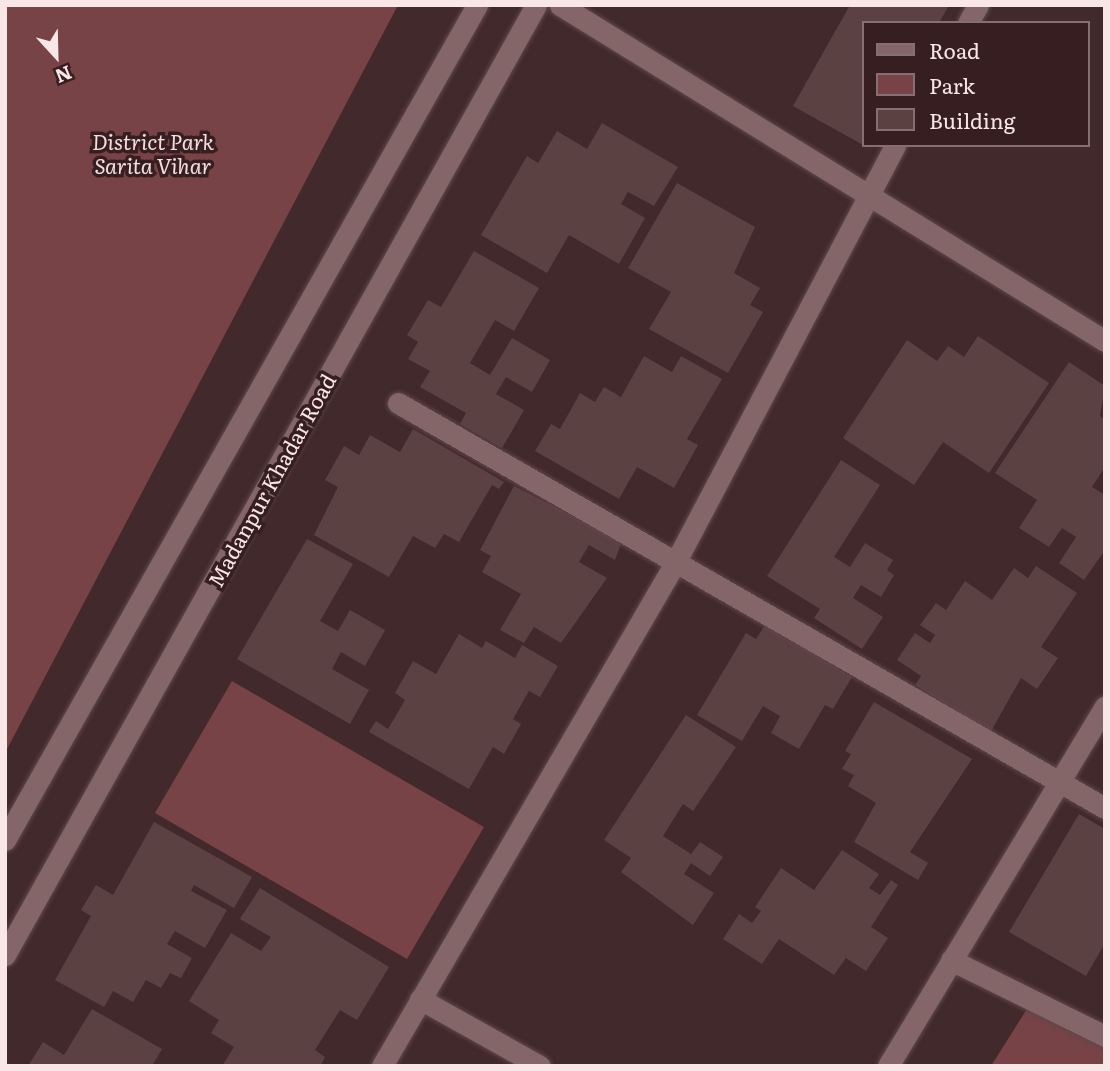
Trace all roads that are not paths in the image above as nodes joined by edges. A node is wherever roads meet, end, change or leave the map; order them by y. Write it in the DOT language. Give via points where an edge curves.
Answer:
graph roads {
  1 [pos="477,5"];
  2 [pos="536,5"];
  3 [pos="559,5"];
  4 [pos="978,5"];
  5 [pos="969,21"];
  6 [pos="894,147"];
  7 [pos="864,196"];
  8 [pos="1105,341"];
  9 [pos="398,403"];
  10 [pos="675,563"];
  11 [pos="1105,706"];
  12 [pos="1059,782"];
  13 [pos="1105,808"];
  14 [pos="5,840"];
  15 [pos="5,955"];
  16 [pos="951,960"];
  17 [pos="420,999"];
  18 [pos="1105,1036"];
  19 [pos="382,1066"];
  20 [pos="540,1066"];
  21 [pos="888,1066"];
  1 -- 14 [label="street"];
  2 -- 15 [label="street, Madanpur Khadar Road"];
  3 -- 7 [label="street"];
  4 -- 5 [label="street"];
  6 -- 7 [label="street"];
  7 -- 8 [label="street"];
  7 -- 10 [label="street"];
  9 -- 10 [label="street"];
  10 -- 12 [label="street"];
  10 -- 17 [label="street"];
  11 -- 12 [label="street"];
  12 -- 13 [label="street"];
  12 -- 16 [label="street"];
  16 -- 18 [label="street"];
  16 -- 21 [label="street"];
  17 -- 19 [label="street"];
  17 -- 20 [label="street"];
}
